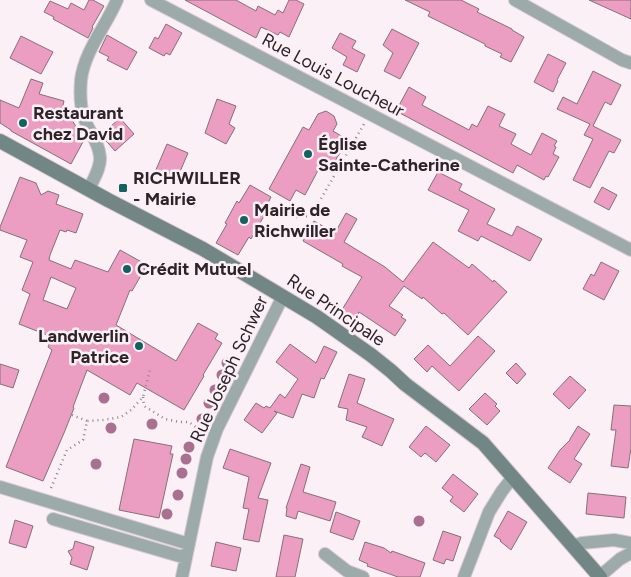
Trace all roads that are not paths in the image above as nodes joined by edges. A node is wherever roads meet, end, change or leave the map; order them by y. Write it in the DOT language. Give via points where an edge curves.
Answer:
graph roads {
  1 [pos="117,0"];
  2 [pos="151,0"];
  3 [pos="515,0"];
  4 [pos="535,5"];
  5 [pos="631,63"];
  6 [pos="0,141"];
  7 [pos="89,189"];
  8 [pos="631,250"];
  9 [pos="283,296"];
  10 [pos="513,477"];
  11 [pos="0,487"];
  12 [pos="53,519"];
  13 [pos="189,544"];
  14 [pos="631,544"];
  15 [pos="573,546"];
  16 [pos="631,553"];
  17 [pos="325,554"];
  18 [pos="186,558"];
  19 [pos="182,577"];
  20 [pos="363,577"];
  21 [pos="464,577"];
  22 [pos="600,577"];
  1 -- 7 [label="street" via="85,61 81,80 84,118 98,144 100,158"];
  2 -- 8 [label="street, Rue Louis Loucheur"];
  3 -- 4 [label="street"];
  4 -- 5 [label="street"];
  6 -- 7 [label="main road, Rue Principale"];
  7 -- 9 [label="main road, Rue Principale" via="196,245"];
  9 -- 10 [label="main road, Rue Principale" via="371,355 483,442"];
  9 -- 13 [label="street, Rue Joseph Schwer" via="206,457"];
  10 -- 15 [label="main road, Rue Principale"];
  10 -- 21 [label="street" via="490,512"];
  11 -- 13 [label="street"];
  12 -- 18 [label="street"];
  13 -- 18 [label="street, Rue Joseph Schwer"];
  14 -- 15 [label="street" via="614,540"];
  15 -- 22 [label="main road, Rue Principale"];
  16 -- 22 [label="street"];
  17 -- 20 [label="street" via="347,572"];
  18 -- 19 [label="street, Rue Joseph Schwer"];
}
